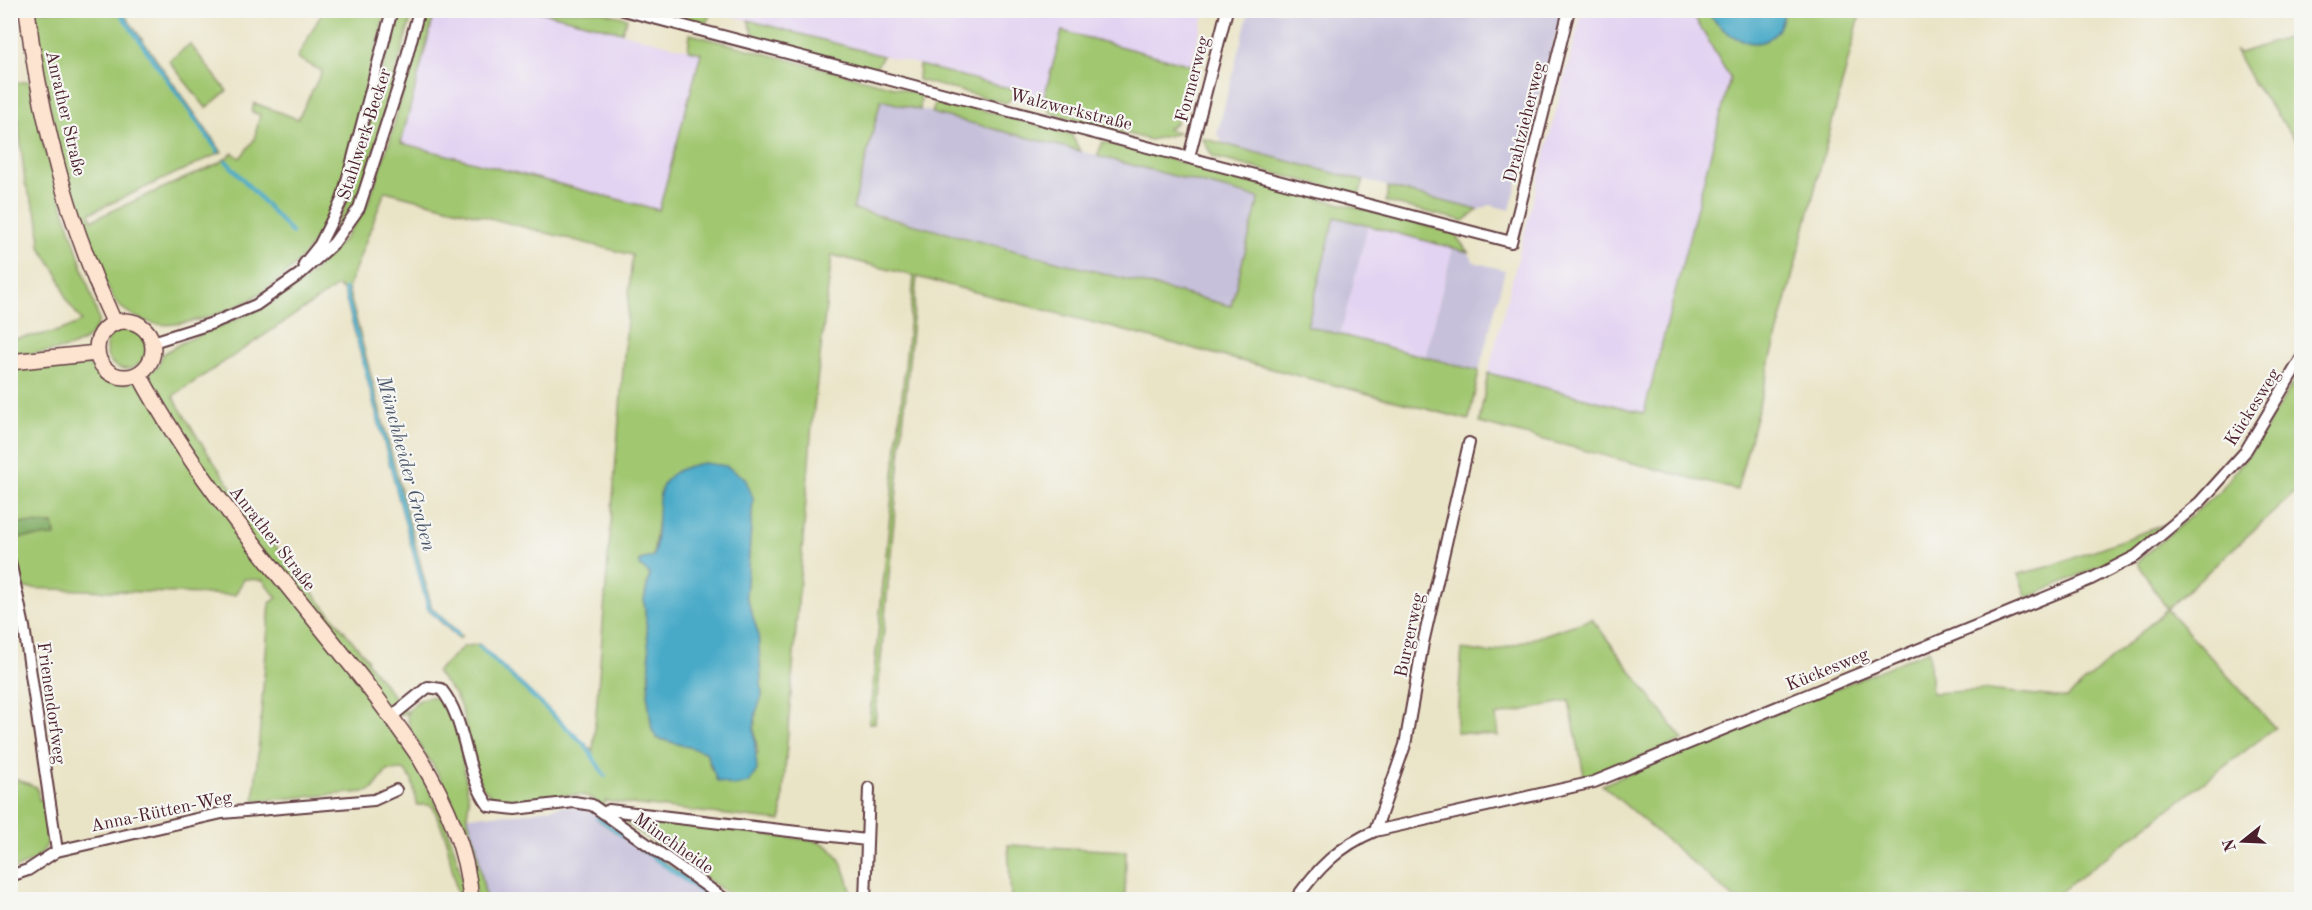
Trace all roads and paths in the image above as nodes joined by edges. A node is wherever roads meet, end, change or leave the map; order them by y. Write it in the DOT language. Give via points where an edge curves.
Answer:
graph roads {
  1 [pos="27,10"];
  2 [pos="392,10"];
  3 [pos="419,10"];
  4 [pos="622,10"];
  5 [pos="1227,10"];
  6 [pos="1569,10"];
  7 [pos="1189,157"];
  8 [pos="1511,242"];
  9 [pos="291,280"];
  10 [pos="114,322"];
  11 [pos="153,342"];
  12 [pos="97,353"];
  13 [pos="2301,357"];
  14 [pos="10,362"];
  15 [pos="139,374"];
  16 [pos="1469,443"];
  17 [pos="10,561"];
  18 [pos="390,717"];
  19 [pos="869,788"];
  20 [pos="396,790"];
  21 [pos="604,813"];
  22 [pos="1375,831"];
  23 [pos="866,840"];
  24 [pos="57,851"];
  25 [pos="10,876"];
  26 [pos="471,900"];
  27 [pos="726,900"];
  28 [pos="865,900"];
  29 [pos="1295,900"];
  1 -- 10 [label="street, Anrather Straße" via="54,157 84,251"];
  2 -- 9 [label="street, Stahlwerk Becker" via="342,200 320,244"];
  3 -- 9 [label="street, Stahlwerk Becker" via="359,208 334,243"];
  4 -- 7 [label="street, Walzwerkstraße"];
  5 -- 7 [label="street, Formerweg"];
  6 -- 8 [label="street, Drahtzieherweg"];
  7 -- 8 [label="street, Walzwerkstraße"];
  9 -- 11 [label="street, Stahlwerk Becker" via="256,305"];
  10 -- 11 [label="street" via="137,323"];
  10 -- 12 [label="street" via="100,336"];
  11 -- 15 [label="street" via="151,360"];
  12 -- 14 [label="street"];
  12 -- 15 [label="street" via="100,363 113,375"];
  13 -- 22 [label="street, Kückesweg" via="2245,452 2200,502 2136,556 2091,579 1594,782"];
  15 -- 18 [label="street, Anrather Straße" via="219,501"];
  16 -- 22 [label="street, Burgerweg" via="1423,643 1405,744"];
  17 -- 24 [label="street, Frienendorfweg" via="24,627"];
  18 -- 21 [label="street" via="428,687 441,689 453,704 477,789 489,806 515,809 574,802 592,805"];
  18 -- 26 [label="street, Anrather Straße" via="420,758 446,806 461,846"];
  19 -- 23 [label="street"];
  20 -- 24 [label="street, Anna-Rütten-Weg" via="374,800 222,813"];
  21 -- 23 [label="street" via="609,810"];
  21 -- 27 [label="street, Münchheide"];
  22 -- 29 [label="street, Kückesweg" via="1330,857"];
  23 -- 28 [label="street"];
  24 -- 25 [label="street, Anna-Rütten-Weg" via="28,870"];
}
